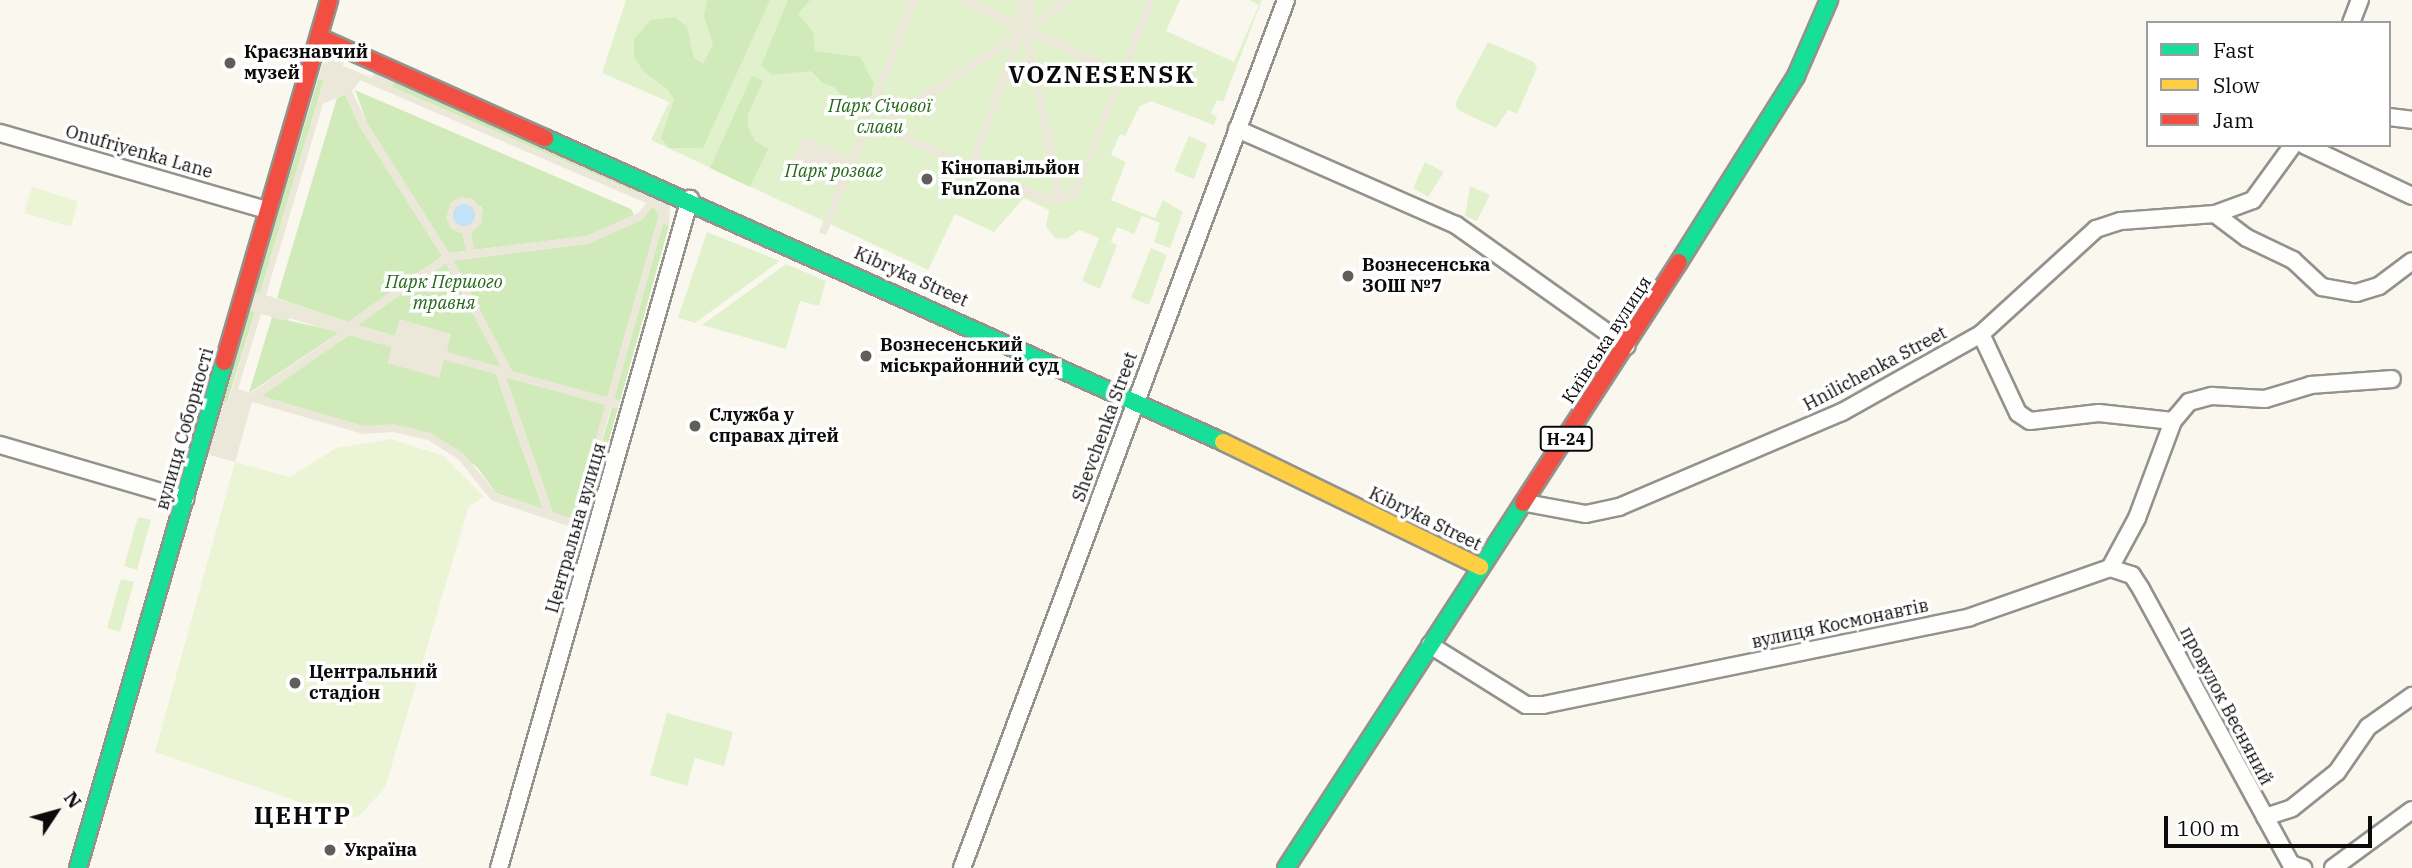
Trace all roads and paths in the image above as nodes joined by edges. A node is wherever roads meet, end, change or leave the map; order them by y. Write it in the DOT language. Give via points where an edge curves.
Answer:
graph roads {
  1 [pos="329,0"];
  2 [pos="1286,0"];
  3 [pos="1829,0"];
  4 [pos="2360,0"];
  5 [pos="2352,21"];
  6 [pos="319,37"];
  7 [pos="2391,117"];
  8 [pos="2412,120"];
  9 [pos="1237,129"];
  10 [pos="0,132"];
  11 [pos="2292,147"];
  12 [pos="2308,147"];
  13 [pos="2412,196"];
  14 [pos="690,199"];
  15 [pos="267,211"];
  16 [pos="2215,214"];
  17 [pos="2412,261"];
  18 [pos="1981,334"];
  19 [pos="1626,346"];
  20 [pos="2392,379"];
  21 [pos="1136,400"];
  22 [pos="2173,421"];
  23 [pos="0,445"];
  24 [pos="185,499"];
  25 [pos="1526,503"];
  26 [pos="1480,567"];
  27 [pos="2110,568"];
  28 [pos="1430,645"];
  29 [pos="2412,696"];
  30 [pos="2412,810"];
  31 [pos="2265,817"];
  32 [pos="78,868"];
  33 [pos="499,868"];
  34 [pos="962,868"];
  35 [pos="1286,868"];
  36 [pos="2303,868"];
  37 [pos="2333,868"];
  1 -- 6 [label="main road, вулиця Соборності"];
  2 -- 9 [label="street, Shevchenka Street"];
  3 -- 19 [label="main road, Київська вулиця / Н-24" via="1796,75"];
  4 -- 5 [label="street"];
  6 -- 14 [label="main road, Kibryka Street"];
  6 -- 15 [label="main road, вулиця Соборності"];
  7 -- 8 [label="street"];
  9 -- 19 [label="street" via="1456,225"];
  9 -- 21 [label="street, Shevchenka Street"];
  10 -- 15 [label="street, Onufriyenka Lane"];
  11 -- 16 [label="street, Hnilichenka Street" via="2253,200"];
  12 -- 13 [label="street"];
  14 -- 21 [label="main road, Kibryka Street"];
  14 -- 33 [label="street, Центральна вулиця"];
  15 -- 24 [label="main road, вулиця Соборності"];
  16 -- 17 [label="street" via="2247,238 2293,260 2322,287 2357,293 2379,286"];
  16 -- 18 [label="street, Hnilichenka Street" via="2121,221 2096,229"];
  18 -- 22 [label="street" via="2018,413 2030,421 2099,413"];
  18 -- 25 [label="street, Hnilichenka Street" via="1842,412 1619,507 1586,514"];
  19 -- 25 [label="main road, Київська вулиця / Н-24"];
  20 -- 22 [label="street" via="2311,385 2265,399 2212,396 2189,402"];
  21 -- 26 [label="main road, Kibryka Street"];
  21 -- 34 [label="street, Shevchenka Street"];
  22 -- 27 [label="street" via="2137,518"];
  23 -- 24 [label="street"];
  24 -- 32 [label="main road, вулиця Соборності"];
  25 -- 26 [label="main road, Київська вулиця / Н-24"];
  26 -- 28 [label="main road, Київська вулиця / Н-24"];
  27 -- 28 [label="street, вулиця Космонавтів" via="1970,617 1543,705 1526,705"];
  27 -- 31 [label="street, провулок Весняний" via="2132,575 2141,589"];
  28 -- 35 [label="main road, Київська вулиця / Н-24"];
  29 -- 31 [label="street" via="2368,727 2337,772 2292,808"];
  30 -- 37 [label="street"];
  31 -- 36 [label="street, провулок Весняний" via="2291,864"];
}
